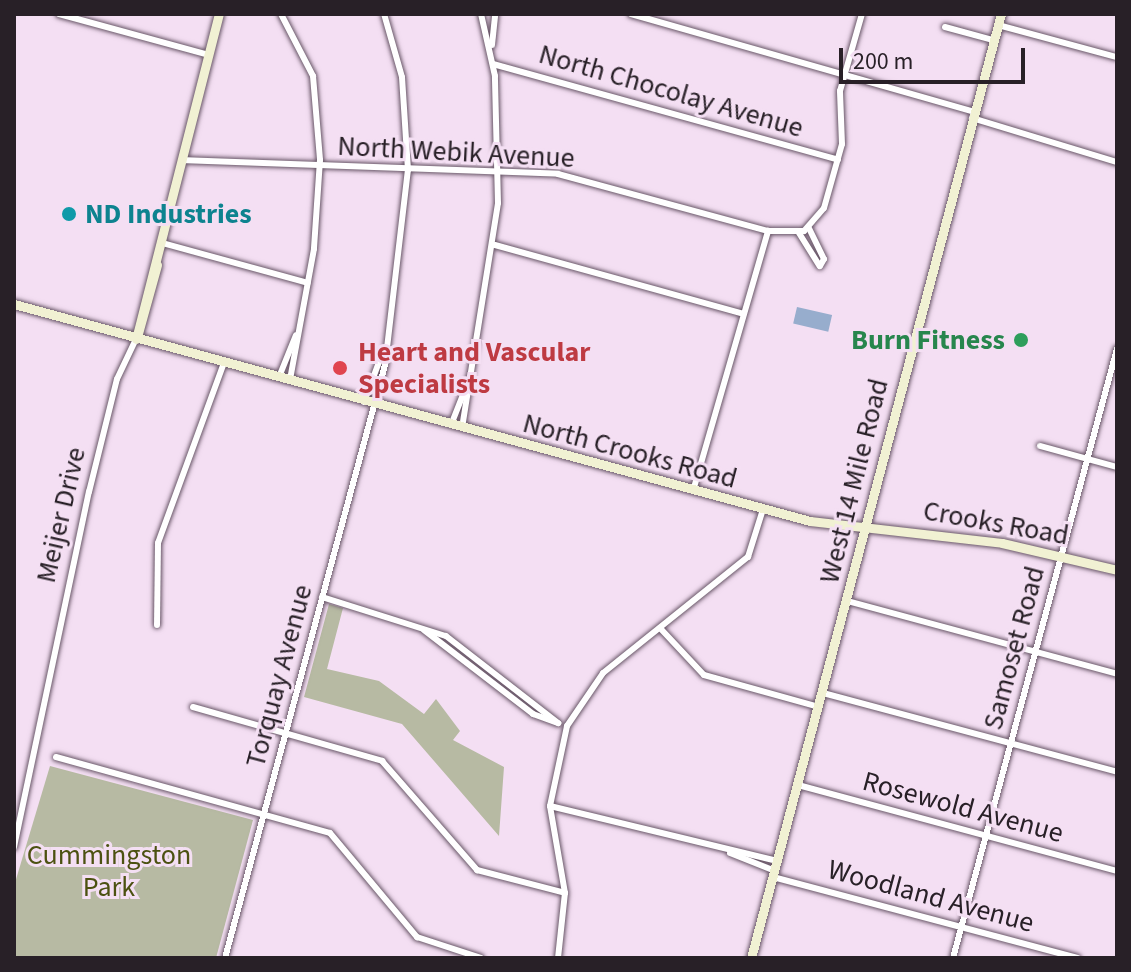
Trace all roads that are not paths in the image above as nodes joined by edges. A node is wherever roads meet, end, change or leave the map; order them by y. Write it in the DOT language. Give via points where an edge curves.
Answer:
graph roads {
  1 [pos="59,14"];
  2 [pos="219,14"];
  3 [pos="281,14"];
  4 [pos="384,14"];
  5 [pos="481,14"];
  6 [pos="495,14"];
  7 [pos="631,14"];
  8 [pos="862,14"];
  9 [pos="1001,14"];
  10 [pos="998,25"];
  11 [pos="945,27"];
  12 [pos="993,40"];
  13 [pos="491,49"];
  14 [pos="209,55"];
  15 [pos="1117,57"];
  16 [pos="493,64"];
  17 [pos="844,75"];
  18 [pos="973,115"];
  19 [pos="183,160"];
  20 [pos="838,160"];
  21 [pos="1117,162"];
  22 [pos="320,168"];
  23 [pos="408,170"];
  24 [pos="499,172"];
  25 [pos="809,228"];
  26 [pos="768,231"];
  27 [pos="799,233"];
  28 [pos="162,243"];
  29 [pos="495,245"];
  30 [pos="308,283"];
  31 [pos="14,304"];
  32 [pos="744,314"];
  33 [pos="296,335"];
  34 [pos="136,339"];
  35 [pos="1117,349"];
  36 [pos="224,363"];
  37 [pos="1115,366"];
  38 [pos="279,377"];
  39 [pos="290,380"];
  40 [pos="369,403"];
  41 [pos="456,427"];
  42 [pos="1040,446"];
  43 [pos="1087,459"];
  44 [pos="1117,467"];
  45 [pos="693,491"];
  46 [pos="763,509"];
  47 [pos="866,528"];
  48 [pos="1061,555"];
  49 [pos="1117,570"];
  50 [pos="322,597"];
  51 [pos="847,601"];
  52 [pos="157,625"];
  53 [pos="660,628"];
  54 [pos="1035,652"];
  55 [pos="1117,674"];
  56 [pos="823,693"];
  57 [pos="193,707"];
  58 [pos="819,707"];
  59 [pos="567,726"];
  60 [pos="286,734"];
  61 [pos="1011,744"];
  62 [pos="56,757"];
  63 [pos="1117,772"];
  64 [pos="798,785"];
  65 [pos="550,806"];
  66 [pos="264,814"];
  67 [pos="986,836"];
  68 [pos="14,847"];
  69 [pos="775,870"];
  70 [pos="1117,871"];
  71 [pos="565,893"];
  72 [pos="961,927"];
  73 [pos="225,958"];
  74 [pos="481,958"];
  75 [pos="558,958"];
  76 [pos="751,958"];
  77 [pos="953,958"];
  78 [pos="1077,958"];
  1 -- 14 [label="street"];
  2 -- 14 [label="main road"];
  3 -- 22 [label="street" via="313,76"];
  4 -- 23 [label="street, Torquay Avenue" via="402,77"];
  5 -- 13 [label="street"];
  6 -- 13 [label="street"];
  7 -- 17 [label="street"];
  8 -- 17 [label="street"];
  9 -- 10 [label="main road, West 14 Mile Road"];
  10 -- 12 [label="main road, West 14 Mile Road"];
  10 -- 15 [label="street"];
  11 -- 12 [label="street"];
  12 -- 18 [label="main road, West 14 Mile Road"];
  13 -- 16 [label="street"];
  14 -- 19 [label="main road"];
  16 -- 20 [label="street, North Chocolay Avenue"];
  16 -- 24 [label="street"];
  17 -- 18 [label="street"];
  17 -- 20 [label="street"];
  18 -- 21 [label="street"];
  18 -- 47 [label="main road, West 14 Mile Road"];
  19 -- 22 [label="street, North Webik Avenue"];
  19 -- 28 [label="main road"];
  20 -- 25 [label="street" via="824,208"];
  22 -- 23 [label="street, North Webik Avenue"];
  22 -- 30 [label="street"];
  23 -- 24 [label="street, North Webik Avenue"];
  23 -- 40 [label="street, Torquay Avenue" via="400,271"];
  24 -- 26 [label="street, North Webik Avenue" via="566,175"];
  24 -- 29 [label="street"];
  25 -- 27 [label="street"];
  25 -- 27 [label="street" via="820,266"];
  26 -- 27 [label="street, North Webik Avenue"];
  26 -- 32 [label="street"];
  28 -- 30 [label="street"];
  28 -- 34 [label="main road"];
  29 -- 32 [label="street"];
  29 -- 41 [label="street"];
  30 -- 33 [label="street"];
  31 -- 34 [label="main road, North Crooks Road"];
  32 -- 45 [label="street"];
  33 -- 38 [label="street"];
  33 -- 39 [label="street"];
  34 -- 36 [label="main road, North Crooks Road"];
  34 -- 68 [label="street, Meijer Drive" via="102,437"];
  35 -- 37 [label="street, Samoset Road"];
  36 -- 38 [label="main road, North Crooks Road"];
  36 -- 52 [label="street" via="158,543"];
  37 -- 43 [label="street, Samoset Road"];
  38 -- 39 [label="main road, North Crooks Road"];
  39 -- 40 [label="main road, North Crooks Road"];
  40 -- 41 [label="main road, North Crooks Road"];
  40 -- 50 [label="street, Torquay Avenue"];
  41 -- 45 [label="main road, North Crooks Road"];
  42 -- 43 [label="street"];
  43 -- 44 [label="street"];
  43 -- 48 [label="street, Samoset Road"];
  45 -- 46 [label="main road, North Crooks Road"];
  46 -- 47 [label="main road, North Crooks Road"];
  46 -- 53 [label="street" via="748,557"];
  47 -- 48 [label="main road, Crooks Road"];
  47 -- 51 [label="main road, West 14 Mile Road"];
  48 -- 49 [label="main road, Crooks Road"];
  48 -- 54 [label="street, Samoset Road"];
  50 -- 59 [label="street" via="446,636"];
  50 -- 60 [label="street, Torquay Avenue"];
  51 -- 54 [label="street"];
  51 -- 56 [label="main road, West 14 Mile Road"];
  53 -- 58 [label="street" via="704,675"];
  53 -- 59 [label="street" via="603,673"];
  54 -- 55 [label="street"];
  54 -- 61 [label="street, Samoset Road"];
  56 -- 58 [label="main road, West 14 Mile Road"];
  56 -- 61 [label="street"];
  57 -- 60 [label="street"];
  58 -- 64 [label="main road, West 14 Mile Road"];
  59 -- 65 [label="street"];
  60 -- 66 [label="street, Torquay Avenue"];
  60 -- 71 [label="street" via="382,761 477,870"];
  61 -- 63 [label="street"];
  61 -- 67 [label="street, Samoset Road"];
  62 -- 66 [label="street"];
  64 -- 67 [label="street, Rosewold Avenue"];
  64 -- 69 [label="main road, West 14 Mile Road"];
  65 -- 69 [label="street, Woodland Avenue" via="730,853"];
  65 -- 71 [label="street"];
  66 -- 73 [label="street, Torquay Avenue"];
  66 -- 74 [label="street" via="335,836 417,937"];
  67 -- 70 [label="street, Rosewold Avenue"];
  67 -- 72 [label="street, Samoset Road"];
  69 -- 72 [label="street, Woodland Avenue"];
  69 -- 76 [label="main road, West 14 Mile Road"];
  71 -- 75 [label="street"];
  72 -- 77 [label="street, Samoset Road"];
  72 -- 78 [label="street, Woodland Avenue"];
}
